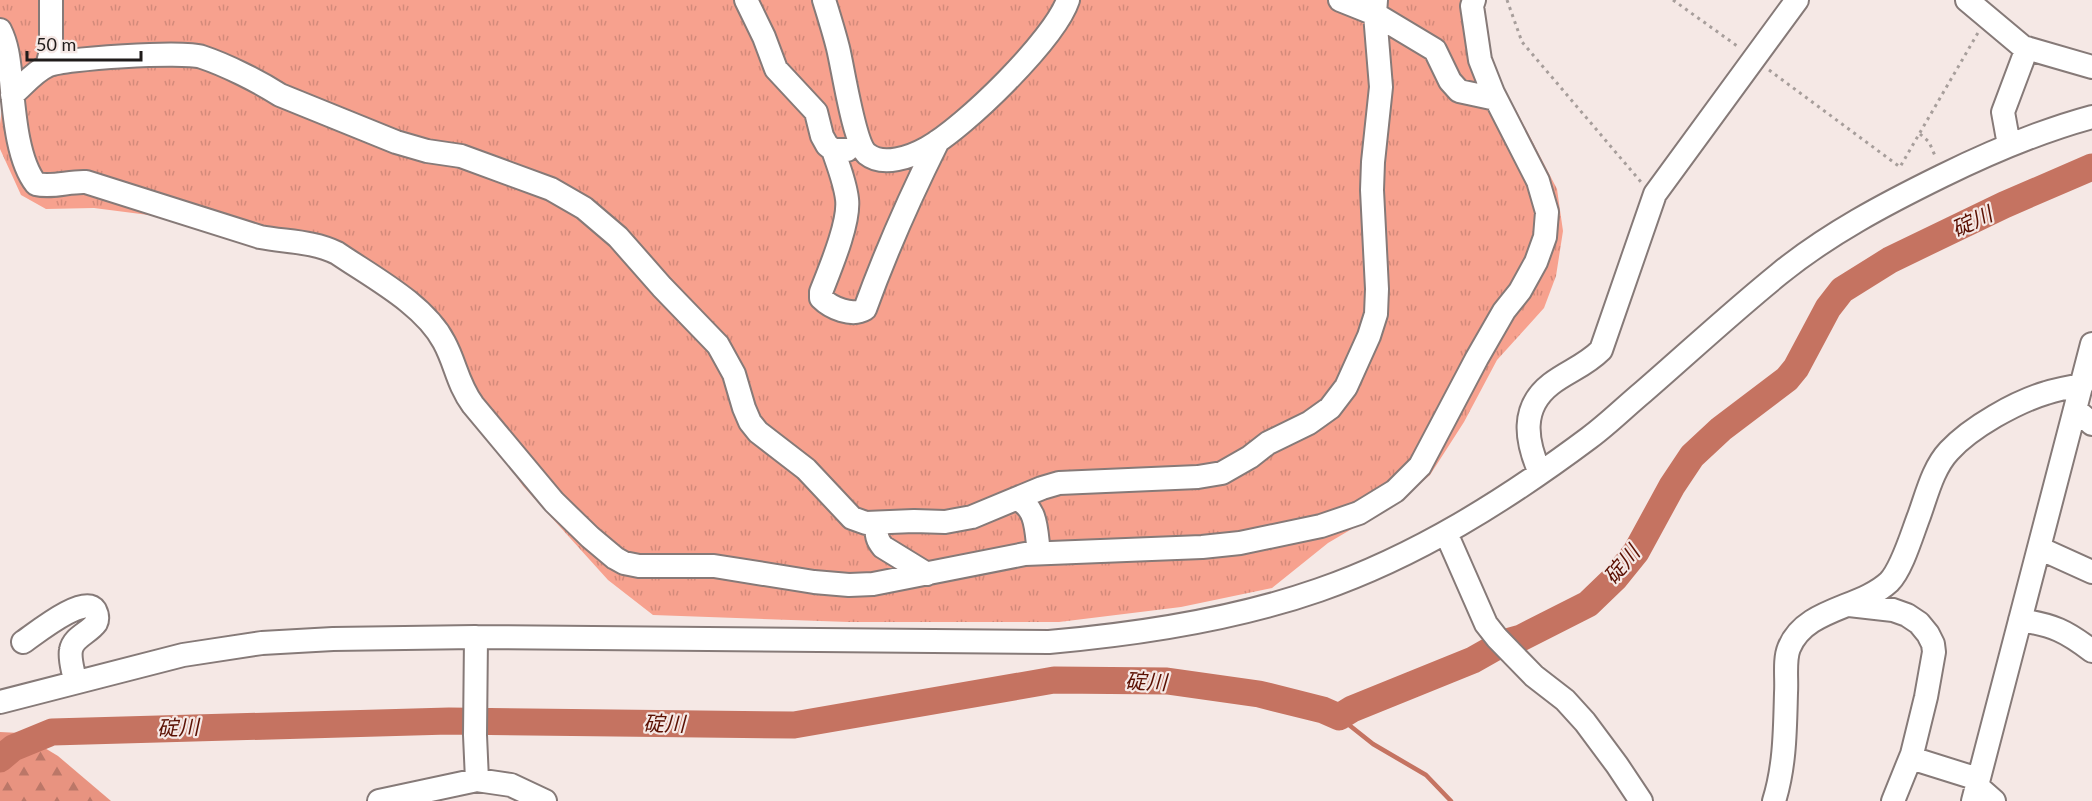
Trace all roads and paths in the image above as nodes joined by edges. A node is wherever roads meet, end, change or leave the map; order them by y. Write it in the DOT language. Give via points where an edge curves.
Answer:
graph roads {
  1 [pos="51,0"];
  2 [pos="746,0"];
  3 [pos="824,0"];
  4 [pos="1068,0"];
  5 [pos="1340,0"];
  6 [pos="1474,0"];
  7 [pos="1507,0"];
  8 [pos="1673,0"];
  9 [pos="1797,0"];
  10 [pos="1967,0"];
  11 [pos="1375,7"];
  12 [pos="1987,17"];
  13 [pos="0,30"];
  14 [pos="2028,48"];
  15 [pos="1754,59"];
  16 [pos="47,66"];
  17 [pos="2092,67"];
  18 [pos="12,95"];
  19 [pos="1496,99"];
  20 [pos="2092,117"];
  21 [pos="1920,134"];
  22 [pos="938,141"];
  23 [pos="2009,145"];
  24 [pos="863,148"];
  25 [pos="833,150"];
  26 [pos="1940,177"];
  27 [pos="1654,197"];
  28 [pos="2092,344"];
  29 [pos="2082,385"];
  30 [pos="2075,409"];
  31 [pos="2092,424"];
  32 [pos="1540,473"];
  33 [pos="1017,499"];
  34 [pos="885,523"];
  35 [pos="1446,533"];
  36 [pos="2039,548"];
  37 [pos="1039,553"];
  38 [pos="2092,572"];
  39 [pos="927,574"];
  40 [pos="1847,605"];
  41 [pos="2020,620"];
  42 [pos="476,637"];
  43 [pos="23,642"];
  44 [pos="2092,651"];
  45 [pos="75,682"];
  46 [pos="0,702"];
  47 [pos="1911,758"];
  48 [pos="477,780"];
  49 [pos="1976,789"];
  50 [pos="1776,799"];
  51 [pos="378,801"];
  52 [pos="545,801"];
  53 [pos="1641,801"];
  54 [pos="1893,801"];
  55 [pos="1994,801"];
  1 -- 16 [label="street" via="51,51"];
  2 -- 25 [label="street" via="776,69 816,112 822,136"];
  3 -- 24 [label="street"];
  4 -- 22 [label="street" via="1041,44"];
  5 -- 11 [label="street"];
  6 -- 19 [label="street" via="1480,60"];
  7 -- 27 [label="path" via="1522,42"];
  8 -- 15 [label="path"];
  9 -- 15 [label="street"];
  10 -- 12 [label="street"];
  11 -- 19 [label="street" via="1436,50 1450,81 1460,91"];
  11 -- 33 [label="street" via="1381,87 1372,190 1376,314 1346,387 1330,408 1309,423 1268,443 1222,473 1059,483"];
  12 -- 14 [label="street"];
  12 -- 21 [label="path"];
  13 -- 18 [label="street" via="6,41"];
  14 -- 17 [label="street"];
  14 -- 23 [label="street" via="2003,112"];
  15 -- 21 [label="path" via="1900,167"];
  15 -- 27 [label="street"];
  16 -- 18 [label="street"];
  16 -- 34 [label="street" via="127,57 201,57 280,95 396,142 461,156 551,189 584,208 618,237 718,345 734,374 750,422 758,432 806,469 852,518"];
  18 -- 39 [label="street" via="25,163 36,184 86,182 260,237 324,246 414,306 444,342 462,391 473,405 554,502 624,563 653,568 714,566 849,585"];
  19 -- 37 [label="street" via="1538,181 1547,212 1545,237 1536,262 1477,358 1420,465 1395,491 1359,513 1321,526 1240,543"];
  20 -- 23 [label="street"];
  21 -- 26 [label="path" via="1934,151"];
  22 -- 24 [label="street" via="905,158 882,160"];
  22 -- 25 [label="street" via="912,193 865,309 859,313 827,304 821,298 847,216 847,199"];
  23 -- 26 [label="street"];
  24 -- 25 [label="street"];
  26 -- 32 [label="street" via="1837,233 1780,273 1591,436"];
  27 -- 32 [label="street" via="1601,350 1551,384 1536,399 1530,413 1531,453"];
  28 -- 29 [label="street"];
  29 -- 30 [label="street"];
  29 -- 40 [label="street" via="2018,404 1949,451 1935,471 1905,555 1890,581"];
  30 -- 31 [label="street"];
  30 -- 36 [label="street"];
  32 -- 35 [label="street"];
  33 -- 34 [label="street" via="972,517 945,522"];
  33 -- 37 [label="street" via="1032,509"];
  34 -- 39 [label="street" via="877,526 878,541"];
  35 -- 42 [label="street" via="1318,591 1241,612 1099,638 994,642"];
  35 -- 53 [label="street" via="1486,624 1534,676 1585,722"];
  36 -- 38 [label="street"];
  36 -- 41 [label="street"];
  37 -- 39 [label="street"];
  40 -- 47 [label="street" via="1907,615 1924,628 1933,644 1926,697"];
  40 -- 50 [label="street" via="1795,635 1788,651 1785,736"];
  41 -- 44 [label="street" via="2047,624 2069,633"];
  41 -- 49 [label="street"];
  42 -- 45 [label="street" via="262,643 183,655"];
  42 -- 48 [label="street"];
  43 -- 45 [label="street" via="70,610 92,607 96,612 95,624 71,649"];
  45 -- 46 [label="street"];
  47 -- 49 [label="street"];
  47 -- 54 [label="street"];
  48 -- 51 [label="street"];
  48 -- 52 [label="street" via="511,785"];
  49 -- 55 [label="street"];
}
